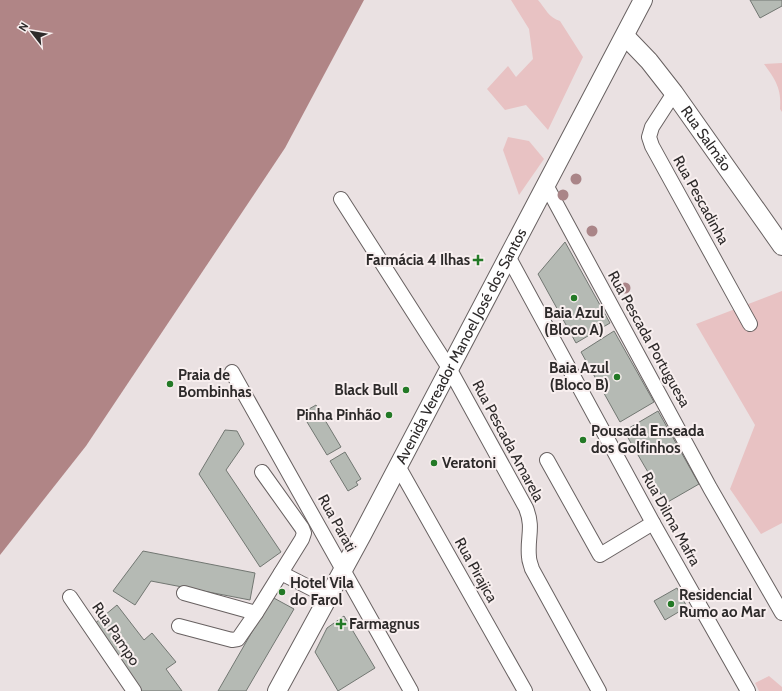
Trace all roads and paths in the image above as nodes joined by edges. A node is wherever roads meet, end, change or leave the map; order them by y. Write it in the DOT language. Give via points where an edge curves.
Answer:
graph roads {
  1 [pos="638,3"];
  2 [pos="624,36"];
  3 [pos="674,93"];
  4 [pos="546,185"];
  5 [pos="341,199"];
  6 [pos="782,246"];
  7 [pos="508,256"];
  8 [pos="750,324"];
  9 [pos="449,368"];
  10 [pos="232,372"];
  11 [pos="547,460"];
  12 [pos="398,466"];
  13 [pos="262,472"];
  14 [pos="653,523"];
  15 [pos="343,570"];
  16 [pos="281,573"];
  17 [pos="184,593"];
  18 [pos="70,597"];
  19 [pos="328,597"];
  20 [pos="256,613"];
  21 [pos="782,613"];
  22 [pos="179,626"];
  23 [pos="134,691"];
  24 [pos="277,691"];
  25 [pos="411,691"];
  26 [pos="525,691"];
  27 [pos="599,691"];
  28 [pos="748,691"];
  1 -- 2 [label="main road, Avenida Vereador Manoel José dos Santos"];
  2 -- 3 [label="main road, Rua Salmão" via="649,61"];
  2 -- 4 [label="main road, Avenida Vereador Manoel José dos Santos"];
  3 -- 6 [label="main road, Rua Salmão"];
  3 -- 8 [label="street, Rua Pescadinha" via="652,127 649,137"];
  4 -- 7 [label="main road, Avenida Vereador Manoel José dos Santos"];
  4 -- 21 [label="street, Rua Pescada Portuguesa" via="710,488"];
  5 -- 9 [label="street, Rua Pescada Amarela"];
  7 -- 9 [label="main road, Avenida Vereador Manoel José dos Santos"];
  7 -- 14 [label="street, Rua Dilma Mafra"];
  9 -- 12 [label="main road, Avenida Vereador Manoel José dos Santos"];
  9 -- 27 [label="street, Rua Pescada Amarela" via="526,508 531,529 529,556 532,569"];
  10 -- 15 [label="street, Rua Parati"];
  11 -- 14 [label="street" via="600,555"];
  12 -- 15 [label="main road, Avenida Vereador Manoel José dos Santos"];
  12 -- 26 [label="street, Rua Pirajica"];
  13 -- 16 [label="street" via="304,533"];
  14 -- 28 [label="street, Rua Dilma Mafra"];
  15 -- 19 [label="main road, Avenida Vereador Manoel José dos Santos"];
  15 -- 25 [label="street, Rua Parati"];
  16 -- 19 [label="street"];
  16 -- 20 [label="street"];
  17 -- 20 [label="street"];
  18 -- 23 [label="street, Rua Pampo"];
  19 -- 24 [label="main road, Avenida Vereador Manoel José dos Santos"];
  20 -- 22 [label="street" via="238,639 232,640"];
}
